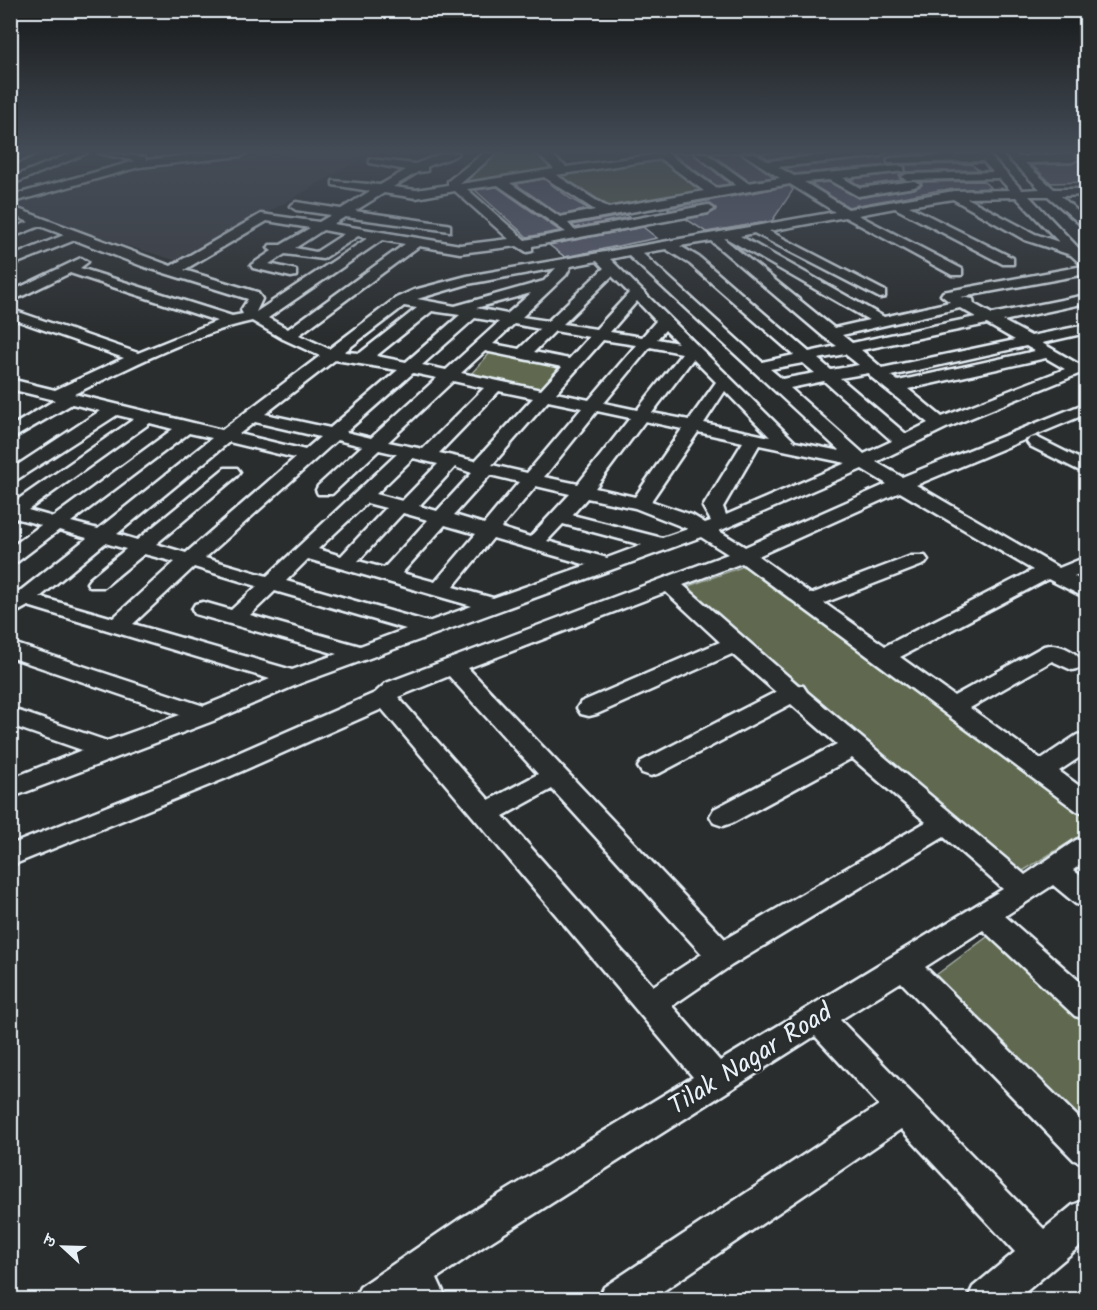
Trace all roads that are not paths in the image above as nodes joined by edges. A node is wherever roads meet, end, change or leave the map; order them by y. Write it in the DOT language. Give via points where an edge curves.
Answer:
graph roads {
  1 [pos="20,214"];
  2 [pos="340,214"];
  3 [pos="350,214"];
  4 [pos="433,214"];
  5 [pos="491,214"];
  6 [pos="546,214"];
  7 [pos="589,214"];
  8 [pos="680,214"];
  9 [pos="840,214"];
  10 [pos="848,214"];
  11 [pos="916,214"];
  12 [pos="989,214"];
  13 [pos="1038,214"];
  14 [pos="1075,214"];
  15 [pos="556,221"];
  16 [pos="39,222"];
  17 [pos="1086,225"];
  18 [pos="321,226"];
  19 [pos="446,228"];
  20 [pos="758,230"];
  21 [pos="355,232"];
  22 [pos="575,233"];
  23 [pos="10,234"];
  24 [pos="73,236"];
  25 [pos="379,236"];
  26 [pos="722,237"];
  27 [pos="416,242"];
  28 [pos="521,243"];
  29 [pos="258,245"];
  30 [pos="671,246"];
  31 [pos="107,249"];
  32 [pos="471,249"];
  33 [pos="282,250"];
  34 [pos="634,252"];
  35 [pos="1077,252"];
  36 [pos="1008,261"];
  37 [pos="10,262"];
  38 [pos="606,262"];
  39 [pos="1086,263"];
  40 [pos="557,265"];
  41 [pos="68,268"];
  42 [pos="1086,270"];
  43 [pos="172,271"];
  44 [pos="957,272"];
  45 [pos="291,273"];
  46 [pos="1086,279"];
  47 [pos="467,280"];
  48 [pos="549,284"];
  49 [pos="637,293"];
  50 [pos="507,294"];
  51 [pos="880,294"];
  52 [pos="10,298"];
  53 [pos="1086,299"];
  54 [pos="531,300"];
  55 [pos="401,301"];
  56 [pos="962,304"];
  57 [pos="429,306"];
  58 [pos="465,311"];
  59 [pos="10,313"];
  60 [pos="254,316"];
  61 [pos="510,320"];
  62 [pos="990,320"];
  63 [pos="231,321"];
  64 [pos="664,321"];
  65 [pos="882,322"];
  66 [pos="552,326"];
  67 [pos="1086,329"];
  68 [pos="600,334"];
  69 [pos="829,334"];
  70 [pos="288,336"];
  71 [pos="1026,341"];
  72 [pos="647,342"];
  73 [pos="481,346"];
  74 [pos="692,350"];
  75 [pos="849,350"];
  76 [pos="1049,353"];
  77 [pos="333,354"];
  78 [pos="523,354"];
  79 [pos="138,358"];
  80 [pos="363,358"];
  81 [pos="807,358"];
  82 [pos="573,364"];
  83 [pos="759,367"];
  84 [pos="409,368"];
  85 [pos="1082,368"];
  86 [pos="874,371"];
  87 [pos="449,376"];
  88 [pos="828,376"];
  89 [pos="724,381"];
  90 [pos="778,385"];
  91 [pos="495,386"];
  92 [pos="895,387"];
  93 [pos="15,389"];
  94 [pos="64,397"];
  95 [pos="543,397"];
  96 [pos="592,407"];
  97 [pos="1086,408"];
  98 [pos="114,409"];
  99 [pos="252,416"];
  100 [pos="148,417"];
  101 [pos="640,417"];
  102 [pos="1086,423"];
  103 [pos="940,424"];
  104 [pos="187,426"];
  105 [pos="694,427"];
  106 [pos="10,435"];
  107 [pos="331,435"];
  108 [pos="226,436"];
  109 [pos="754,439"];
  110 [pos="903,441"];
  111 [pos="1036,442"];
  112 [pos="374,445"];
  113 [pos="790,447"];
  114 [pos="417,455"];
  115 [pos="307,456"];
  116 [pos="861,461"];
  117 [pos="450,462"];
  118 [pos="1086,469"];
  119 [pos="481,470"];
  120 [pos="231,472"];
  121 [pos="10,479"];
  122 [pos="532,481"];
  123 [pos="906,488"];
  124 [pos="325,490"];
  125 [pos="582,492"];
  126 [pos="363,496"];
  127 [pos="640,504"];
  128 [pos="403,507"];
  129 [pos="11,512"];
  130 [pos="441,517"];
  131 [pos="558,517"];
  132 [pos="723,523"];
  133 [pos="56,524"];
  134 [pos="490,530"];
  135 [pos="703,531"];
  136 [pos="101,536"];
  137 [pos="535,543"];
  138 [pos="665,545"];
  139 [pos="139,546"];
  140 [pos="304,552"];
  141 [pos="744,555"];
  142 [pos="10,558"];
  143 [pos="190,560"];
  144 [pos="918,560"];
  145 [pos="345,563"];
  146 [pos="1086,563"];
  147 [pos="610,565"];
  148 [pos="1054,573"];
  149 [pos="389,575"];
  150 [pos="97,583"];
  151 [pos="271,583"];
  152 [pos="669,584"];
  153 [pos="439,590"];
  154 [pos="1086,592"];
  155 [pos="15,602"];
  156 [pos="808,602"];
  157 [pos="497,606"];
  158 [pos="203,609"];
  159 [pos="235,618"];
  160 [pos="117,626"];
  161 [pos="432,630"];
  162 [pos="735,644"];
  163 [pos="10,649"];
  164 [pos="363,654"];
  165 [pos="884,656"];
  166 [pos="1072,663"];
  167 [pos="454,667"];
  168 [pos="293,678"];
  169 [pos="795,692"];
  170 [pos="386,698"];
  171 [pos="589,708"];
  172 [pos="953,708"];
  173 [pos="205,715"];
  174 [pos="10,716"];
  175 [pos="1086,741"];
  176 [pos="856,745"];
  177 [pos="107,750"];
  178 [pos="651,767"];
  179 [pos="1041,771"];
  180 [pos="555,776"];
  181 [pos="11,789"];
  182 [pos="1086,804"];
  183 [pos="486,813"];
  184 [pos="723,816"];
  185 [pos="946,823"];
  186 [pos="1086,847"];
  187 [pos="10,856"];
  188 [pos="1053,869"];
  189 [pos="1024,890"];
  190 [pos="1086,896"];
  191 [pos="985,915"];
  192 [pos="722,956"];
  193 [pos="904,965"];
  194 [pos="652,1003"];
  195 [pos="1086,1006"];
  196 [pos="818,1018"];
  197 [pos="716,1080"];
  198 [pos="903,1107"];
  199 [pos="1086,1148"];
  200 [pos="1086,1218"];
  201 [pos="1042,1254"];
  202 [pos="422,1286"];
  203 [pos="373,1299"];
  204 [pos="617,1299"];
  205 [pos="986,1299"];
  1 -- 16 [label="street"];
  2 -- 18 [label="street"];
  3 -- 19 [label="street"];
  4 -- 19 [label="street"];
  5 -- 28 [label="street"];
  6 -- 15 [label="street"];
  7 -- 15 [label="street"];
  8 -- 22 [label="street"];
  9 -- 20 [label="street"];
  10 -- 44 [label="street"];
  11 -- 36 [label="street"];
  12 -- 35 [label="street" via="1030,237"];
  13 -- 35 [label="street"];
  14 -- 17 [label="street"];
  15 -- 22 [label="street"];
  16 -- 23 [label="street"];
  16 -- 24 [label="street"];
  18 -- 21 [label="street"];
  18 -- 33 [label="street"];
  18 -- 43 [label="street" via="265,217"];
  19 -- 32 [label="street"];
  20 -- 26 [label="street"];
  20 -- 51 [label="street"];
  21 -- 25 [label="street"];
  21 -- 33 [label="street" via="318,256"];
  22 -- 28 [label="street"];
  24 -- 31 [label="street"];
  24 -- 37 [label="street"];
  25 -- 27 [label="street"];
  25 -- 60 [label="street" via="266,314"];
  26 -- 30 [label="street"];
  26 -- 65 [label="street"];
  26 -- 69 [label="street"];
  27 -- 32 [label="street"];
  27 -- 70 [label="street"];
  28 -- 32 [label="street"];
  28 -- 40 [label="street"];
  29 -- 33 [label="street"];
  30 -- 34 [label="street"];
  30 -- 81 [label="street" via="695,261"];
  31 -- 41 [label="street"];
  31 -- 43 [label="street"];
  33 -- 45 [label="street" via="258,266"];
  34 -- 38 [label="street"];
  34 -- 83 [label="street"];
  35 -- 39 [label="street"];
  38 -- 40 [label="street"];
  38 -- 49 [label="street"];
  38 -- 66 [label="street"];
  40 -- 47 [label="street"];
  40 -- 48 [label="street" via="561,272"];
  41 -- 52 [label="street"];
  41 -- 63 [label="street"];
  42 -- 56 [label="street" via="948,294"];
  43 -- 60 [label="street" via="254,296 248,310"];
  46 -- 56 [label="street"];
  47 -- 50 [label="street"];
  47 -- 55 [label="street"];
  48 -- 50 [label="street"];
  48 -- 54 [label="street"];
  49 -- 64 [label="street"];
  49 -- 68 [label="street"];
  50 -- 54 [label="street"];
  50 -- 58 [label="street"];
  53 -- 62 [label="street"];
  54 -- 61 [label="street"];
  55 -- 57 [label="street"];
  55 -- 77 [label="street"];
  56 -- 62 [label="street"];
  56 -- 65 [label="street"];
  57 -- 58 [label="street"];
  57 -- 80 [label="street"];
  58 -- 61 [label="street"];
  58 -- 84 [label="street"];
  59 -- 79 [label="street"];
  60 -- 63 [label="street"];
  60 -- 70 [label="street"];
  61 -- 66 [label="street"];
  61 -- 73 [label="street"];
  62 -- 71 [label="street"];
  62 -- 75 [label="street"];
  63 -- 79 [label="street"];
  64 -- 72 [label="street"];
  64 -- 74 [label="street"];
  65 -- 69 [label="street"];
  66 -- 68 [label="street"];
  66 -- 78 [label="street"];
  67 -- 71 [label="street"];
  68 -- 72 [label="street"];
  68 -- 82 [label="street"];
  69 -- 75 [label="street"];
  70 -- 77 [label="street"];
  71 -- 76 [label="street"];
  71 -- 86 [label="street"];
  72 -- 74 [label="street"];
  72 -- 96 [label="street"];
  73 -- 78 [label="street"];
  73 -- 87 [label="street"];
  74 -- 89 [label="street"];
  74 -- 101 [label="street"];
  75 -- 81 [label="street"];
  75 -- 86 [label="street"];
  76 -- 85 [label="street"];
  76 -- 92 [label="street"];
  77 -- 80 [label="street"];
  77 -- 99 [label="street"];
  78 -- 82 [label="street"];
  79 -- 94 [label="street"];
  80 -- 84 [label="street"];
  81 -- 83 [label="street"];
  81 -- 88 [label="street"];
  82 -- 95 [label="street"];
  83 -- 90 [label="street"];
  84 -- 87 [label="street"];
  84 -- 107 [label="street"];
  85 -- 103 [label="street"];
  86 -- 88 [label="street"];
  86 -- 92 [label="street"];
  87 -- 91 [label="street"];
  87 -- 112 [label="street"];
  88 -- 90 [label="street"];
  88 -- 110 [label="street"];
  89 -- 105 [label="street"];
  89 -- 113 [label="street"];
  90 -- 116 [label="street"];
  91 -- 95 [label="street"];
  91 -- 114 [label="street"];
  92 -- 103 [label="street"];
  93 -- 94 [label="street"];
  94 -- 98 [label="street"];
  94 -- 106 [label="street"];
  95 -- 96 [label="street"];
  95 -- 119 [label="street"];
  96 -- 101 [label="street"];
  96 -- 122 [label="street"];
  97 -- 123 [label="street"];
  98 -- 100 [label="street"];
  98 -- 121 [label="street"];
  99 -- 107 [label="street"];
  99 -- 108 [label="street"];
  100 -- 104 [label="street"];
  100 -- 129 [label="street"];
  101 -- 105 [label="street"];
  101 -- 125 [label="street"];
  102 -- 111 [label="street"];
  103 -- 110 [label="street"];
  104 -- 108 [label="street"];
  104 -- 133 [label="street"];
  105 -- 109 [label="street"];
  105 -- 127 [label="street"];
  107 -- 112 [label="street"];
  107 -- 115 [label="street"];
  108 -- 115 [label="street"];
  108 -- 136 [label="street"];
  109 -- 113 [label="street"];
  109 -- 132 [label="street" via="713,507"];
  110 -- 116 [label="street"];
  111 -- 118 [label="street"];
  111 -- 123 [label="street"];
  112 -- 114 [label="street"];
  112 -- 124 [label="street"];
  113 -- 116 [label="street"];
  114 -- 117 [label="street"];
  114 -- 126 [label="street"];
  115 -- 143 [label="street"];
  116 -- 123 [label="street"];
  116 -- 132 [label="street" via="834,477"];
  117 -- 119 [label="street"];
  117 -- 128 [label="street"];
  119 -- 122 [label="street"];
  119 -- 130 [label="street"];
  120 -- 139 [label="street"];
  122 -- 125 [label="street"];
  122 -- 134 [label="street"];
  123 -- 141 [label="street"];
  123 -- 148 [label="street"];
  125 -- 127 [label="street"];
  125 -- 131 [label="street"];
  126 -- 128 [label="street"];
  126 -- 140 [label="street"];
  127 -- 135 [label="street" via="685,519"];
  128 -- 130 [label="street"];
  128 -- 145 [label="street"];
  129 -- 133 [label="street"];
  130 -- 134 [label="street"];
  130 -- 149 [label="street"];
  131 -- 137 [label="street"];
  131 -- 138 [label="street"];
  132 -- 135 [label="street"];
  133 -- 136 [label="street"];
  133 -- 142 [label="street"];
  134 -- 137 [label="street"];
  134 -- 153 [label="street"];
  135 -- 138 [label="street"];
  135 -- 141 [label="street"];
  136 -- 139 [label="street"];
  136 -- 155 [label="street"];
  137 -- 147 [label="street"];
  138 -- 147 [label="street"];
  139 -- 143 [label="street"];
  139 -- 150 [label="street"];
  140 -- 145 [label="street"];
  140 -- 151 [label="street"];
  141 -- 152 [label="street"];
  141 -- 156 [label="street"];
  143 -- 151 [label="street"];
  143 -- 160 [label="street"];
  144 -- 156 [label="street"];
  145 -- 149 [label="street"];
  146 -- 148 [label="street"];
  147 -- 157 [label="street"];
  148 -- 154 [label="street"];
  148 -- 165 [label="street"];
  149 -- 153 [label="street"];
  151 -- 159 [label="street"];
  151 -- 161 [label="street"];
  152 -- 162 [label="street"];
  152 -- 167 [label="street"];
  153 -- 157 [label="street"];
  155 -- 160 [label="street"];
  156 -- 165 [label="street"];
  157 -- 161 [label="street"];
  158 -- 159 [label="street"];
  159 -- 164 [label="street"];
  160 -- 168 [label="street"];
  161 -- 164 [label="street"];
  162 -- 169 [label="street"];
  162 -- 171 [label="street"];
  163 -- 173 [label="street"];
  164 -- 168 [label="street"];
  165 -- 172 [label="street"];
  166 -- 172 [label="street" via="1052,651"];
  167 -- 170 [label="street" via="394,688"];
  167 -- 180 [label="street"];
  168 -- 173 [label="street"];
  169 -- 176 [label="street"];
  169 -- 178 [label="street"];
  170 -- 183 [label="street"];
  170 -- 187 [label="street"];
  172 -- 179 [label="street"];
  173 -- 177 [label="street"];
  174 -- 177 [label="street"];
  175 -- 179 [label="street"];
  176 -- 184 [label="street"];
  176 -- 185 [label="street"];
  177 -- 181 [label="street"];
  179 -- 182 [label="street"];
  180 -- 183 [label="street"];
  180 -- 192 [label="street"];
  183 -- 194 [label="street"];
  185 -- 189 [label="street"];
  185 -- 192 [label="street"];
  186 -- 188 [label="street, Tilak Nagar Road"];
  188 -- 189 [label="street, Tilak Nagar Road"];
  188 -- 190 [label="street"];
  189 -- 191 [label="street, Tilak Nagar Road"];
  191 -- 193 [label="street, Tilak Nagar Road"];
  191 -- 195 [label="street"];
  192 -- 194 [label="street"];
  193 -- 196 [label="street, Tilak Nagar Road"];
  193 -- 199 [label="street"];
  194 -- 197 [label="street"];
  196 -- 197 [label="street, Tilak Nagar Road"];
  196 -- 198 [label="street"];
  197 -- 202 [label="street, Tilak Nagar Road" via="471,1233"];
  198 -- 201 [label="street"];
  198 -- 204 [label="street"];
  200 -- 201 [label="street"];
  201 -- 205 [label="street"];
  202 -- 203 [label="street, Tilak Nagar Road"];
}
